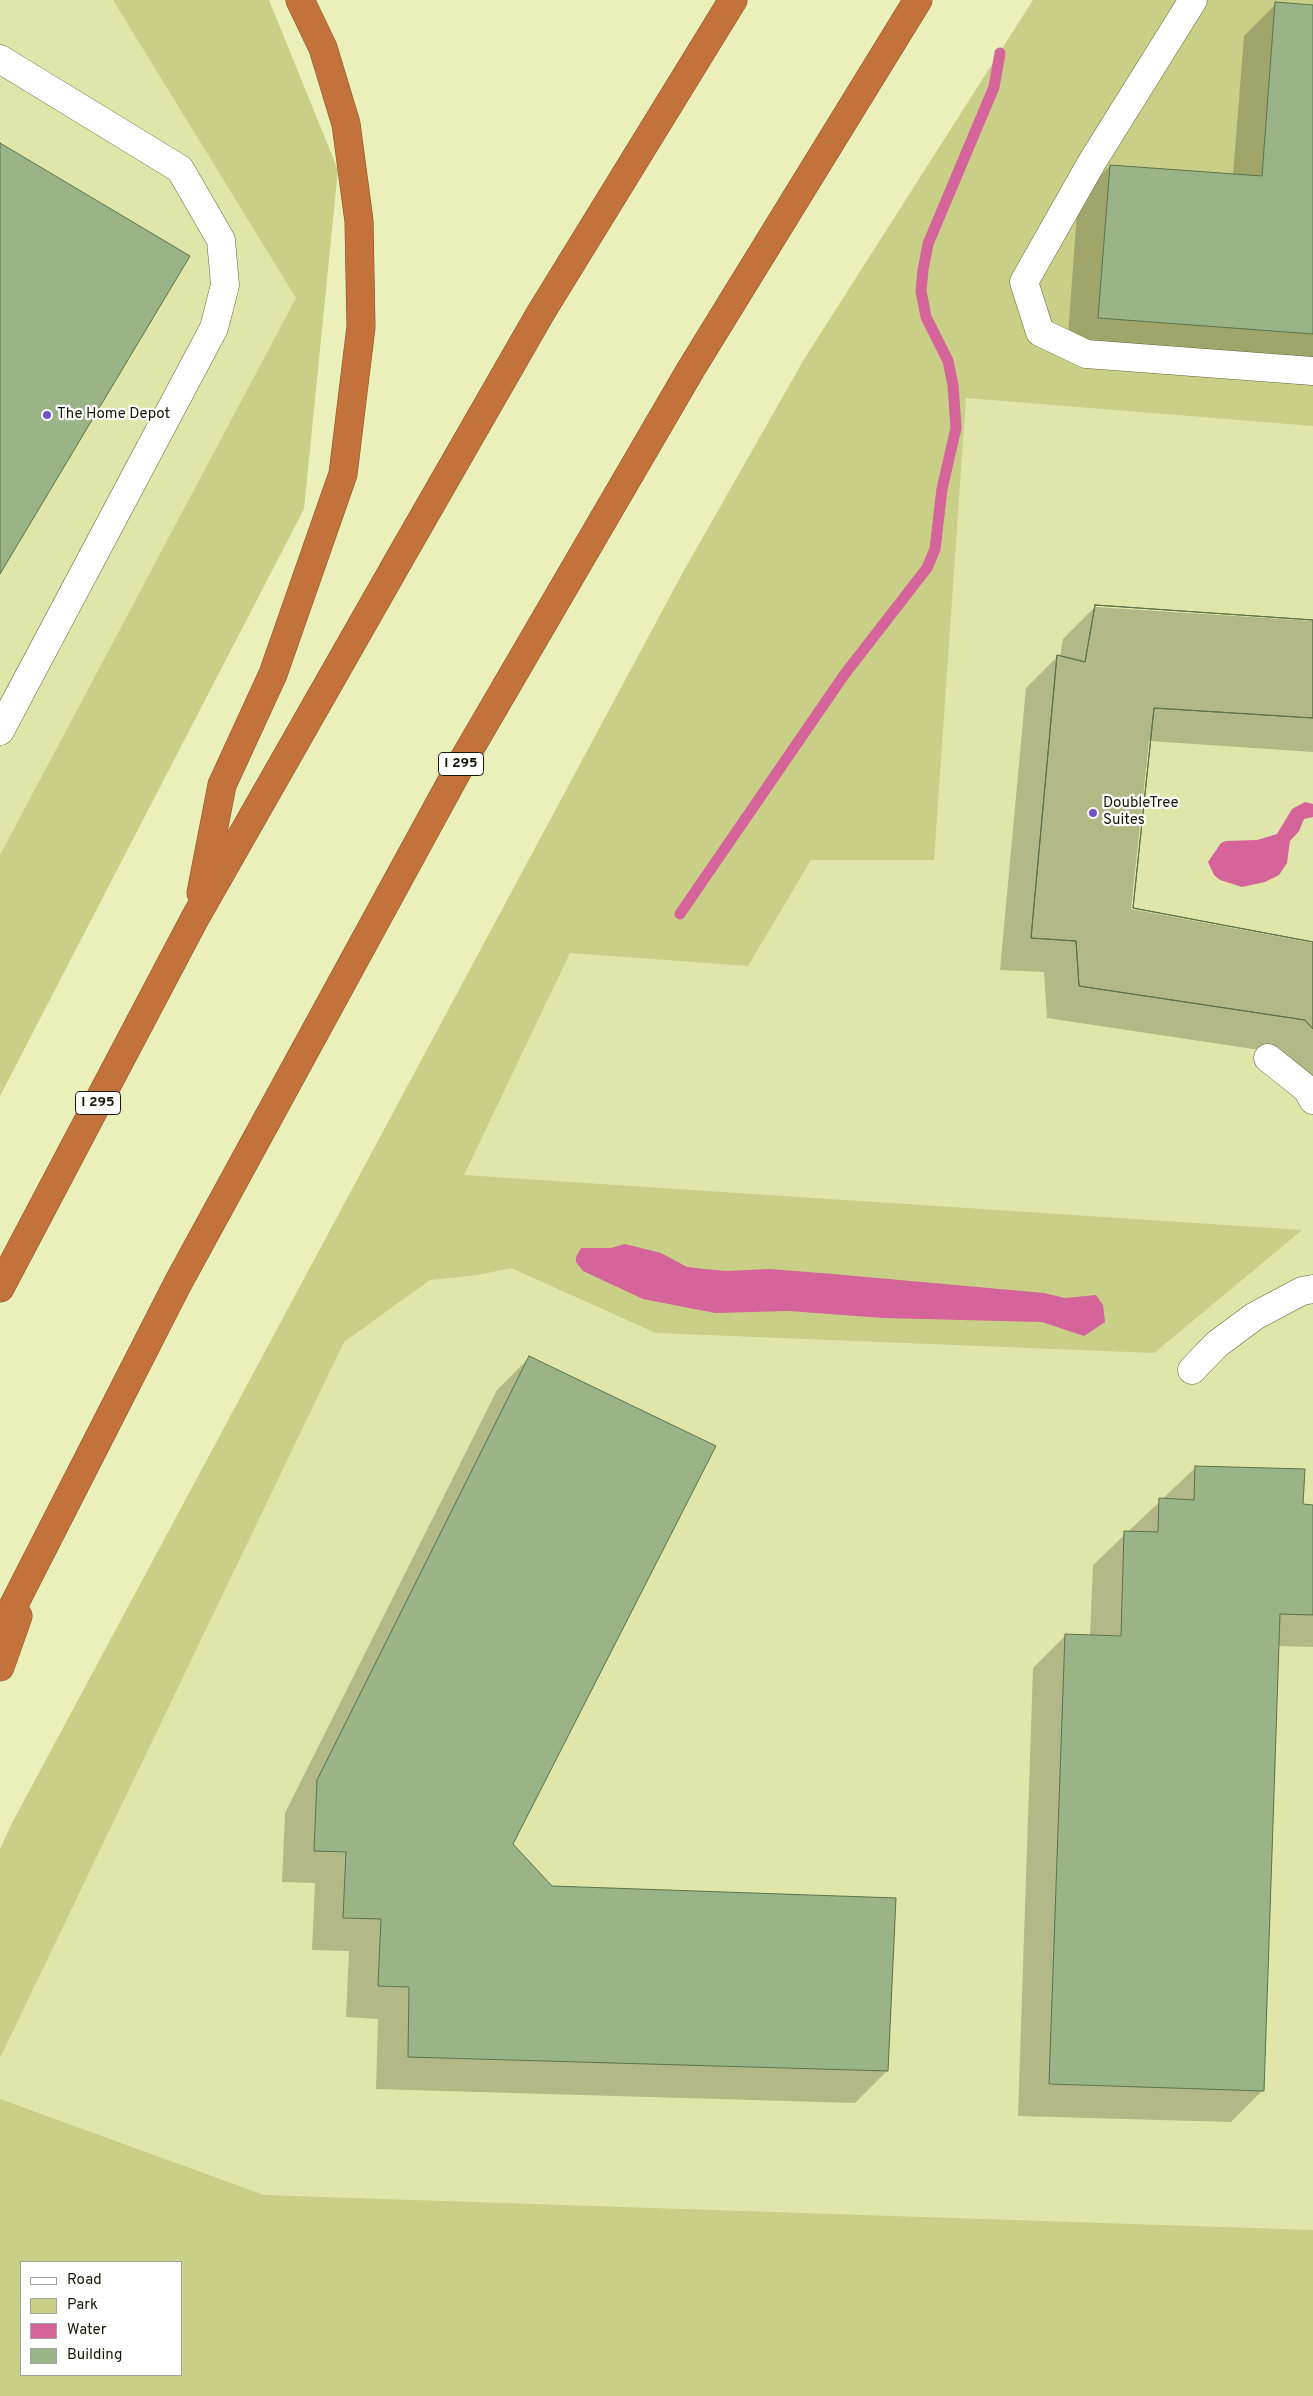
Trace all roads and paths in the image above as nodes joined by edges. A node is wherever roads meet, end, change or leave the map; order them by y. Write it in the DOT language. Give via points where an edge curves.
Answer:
graph roads {
  1 [pos="300,0"];
  2 [pos="733,0"];
  3 [pos="918,0"];
  4 [pos="1193,0"];
  5 [pos="0,59"];
  6 [pos="1313,371"];
  7 [pos="0,731"];
  8 [pos="196,918"];
  9 [pos="1268,1058"];
  10 [pos="1313,1100"];
  11 [pos="0,1288"];
  12 [pos="1313,1289"];
  13 [pos="1192,1370"];
  14 [pos="41,1549"];
  15 [pos="0,1632"];
  16 [pos="0,1667"];
  1 -- 8 [label="highway" via="323,48 346,124 359,221 361,327 343,474 273,674 222,785"];
  2 -- 8 [label="highway, I 295" via="540,314"];
  3 -- 14 [label="highway, I 295" via="692,369 470,749 178,1283"];
  4 -- 6 [label="lane" via="1092,162 1024,282 1040,332 1086,354"];
  5 -- 7 [label="lane" via="180,169 221,240 225,285 214,328"];
  8 -- 11 [label="highway, I 295"];
  9 -- 10 [label="lane" via="1307,1089"];
  12 -- 13 [label="lane" via="1302,1291 1255,1316 1217,1344"];
  14 -- 15 [label="highway, I 295"];
  14 -- 16 [label="highway"];
}
